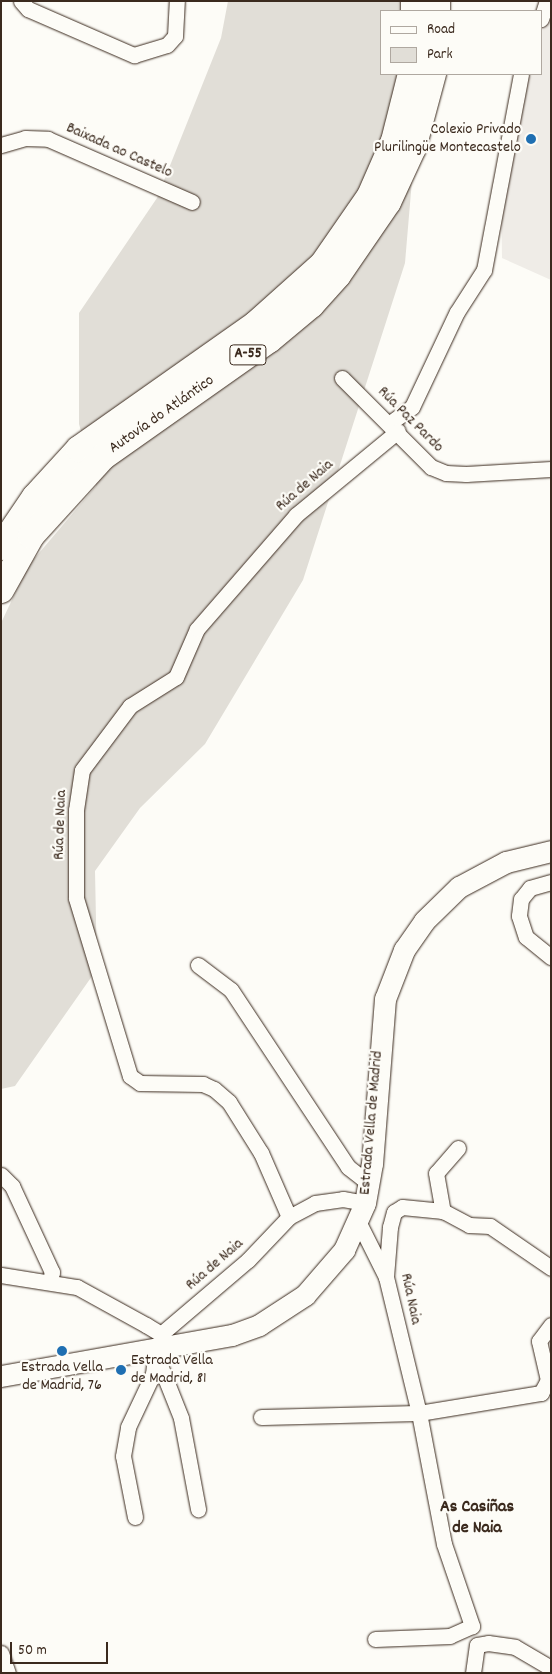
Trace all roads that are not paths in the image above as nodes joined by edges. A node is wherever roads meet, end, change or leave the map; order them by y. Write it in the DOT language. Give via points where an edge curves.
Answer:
graph roads {
  1 [pos="21,1"];
  2 [pos="177,1"];
  3 [pos="547,1"];
  4 [pos="542,16"];
  5 [pos="411,75"];
  6 [pos="433,75"];
  7 [pos="521,75"];
  8 [pos="1,145"];
  9 [pos="192,202"];
  10 [pos="342,378"];
  11 [pos="394,427"];
  12 [pos="551,469"];
  13 [pos="35,497"];
  14 [pos="1,534"];
  15 [pos="1,547"];
  16 [pos="1,590"];
  17 [pos="551,851"];
  18 [pos="551,882"];
  19 [pos="551,957"];
  20 [pos="198,965"];
  21 [pos="458,1148"];
  22 [pos="1,1175"];
  23 [pos="368,1193"];
  24 [pos="443,1211"];
  25 [pos="289,1217"];
  26 [pos="359,1223"];
  27 [pos="551,1268"];
  28 [pos="1,1275"];
  29 [pos="386,1276"];
  30 [pos="50,1281"];
  31 [pos="551,1325"];
  32 [pos="158,1348"];
  33 [pos="1,1376"];
  34 [pos="419,1413"];
  35 [pos="261,1417"];
  36 [pos="198,1509"];
  37 [pos="135,1517"];
  38 [pos="472,1626"];
  39 [pos="375,1639"];
  40 [pos="477,1645"];
  41 [pos="1,1652"];
  42 [pos="551,1668"];
  43 [pos="8,1673"];
  44 [pos="473,1673"];
  1 -- 2 [label="street" via="28,9 134,55 167,45 175,36"];
  3 -- 4 [label="street"];
  5 -- 13 [label="highway, Autovía do Atlántico / A-55" via="394,141 370,196 323,264 256,324 79,449"];
  6 -- 16 [label="highway, Autovía do Atlántico / A-55" via="413,148 388,202 338,275 311,305 269,340 103,457 31,536"];
  7 -- 11 [label="street, Rúa de Naia" via="484,270 457,312 412,406"];
  8 -- 9 [label="street, Baixada ao Castelo" via="24,138 48,140"];
  10 -- 11 [label="street, Rúa Paz Pardo"];
  11 -- 12 [label="street, Rúa Paz Pardo" via="432,467 446,473"];
  11 -- 25 [label="street, Rúa de Naia" via="296,515 197,629 176,677 130,706 82,770 76,810 76,898 130,1076 140,1083 203,1084 229,1102 261,1152"];
  13 -- 14 [label="highway, A-55"];
  13 -- 15 [label="highway, Autovía do Atlántico / A-55"];
  17 -- 23 [label="main road, Estrada Vella de Madrid" via="506,862 459,887 424,921 404,950 385,998"];
  18 -- 19 [label="street" via="530,888 521,899 519,916 526,937"];
  20 -- 23 [label="street" via="231,990 348,1168"];
  21 -- 24 [label="street" via="436,1173"];
  22 -- 30 [label="street" via="12,1186 48,1263"];
  23 -- 25 [label="street, Rúa de Naia" via="315,1204"];
  23 -- 26 [label="main road, Estrada Vella de Madrid"];
  24 -- 27 [label="street, Rúa Naia" via="469,1225 490,1226"];
  24 -- 29 [label="street, Rúa Naia" via="422,1206 402,1207 394,1212"];
  25 -- 32 [label="street, Rúa de Naia"];
  26 -- 29 [label="street"];
  26 -- 32 [label="main road, Estrada Vella de Madrid" via="324,1276 284,1312 232,1335"];
  28 -- 30 [label="street"];
  29 -- 34 [label="street, Rúa Naia"];
  30 -- 32 [label="street" via="78,1287"];
  31 -- 34 [label="street" via="539,1341 548,1380 541,1393"];
  32 -- 33 [label="main road, Estrada Vella de Madrid"];
  32 -- 36 [label="street" via="181,1418"];
  32 -- 37 [label="street" via="153,1374 128,1427 123,1456"];
  34 -- 35 [label="street"];
  34 -- 38 [label="street, Rúa Naia" via="444,1544"];
  38 -- 39 [label="street" via="450,1636"];
  38 -- 40 [label="street, Rúa Naia"];
  40 -- 42 [label="street" via="515,1648"];
  40 -- 44 [label="street, Rúa Naia"];
  41 -- 43 [label="street"];
}
